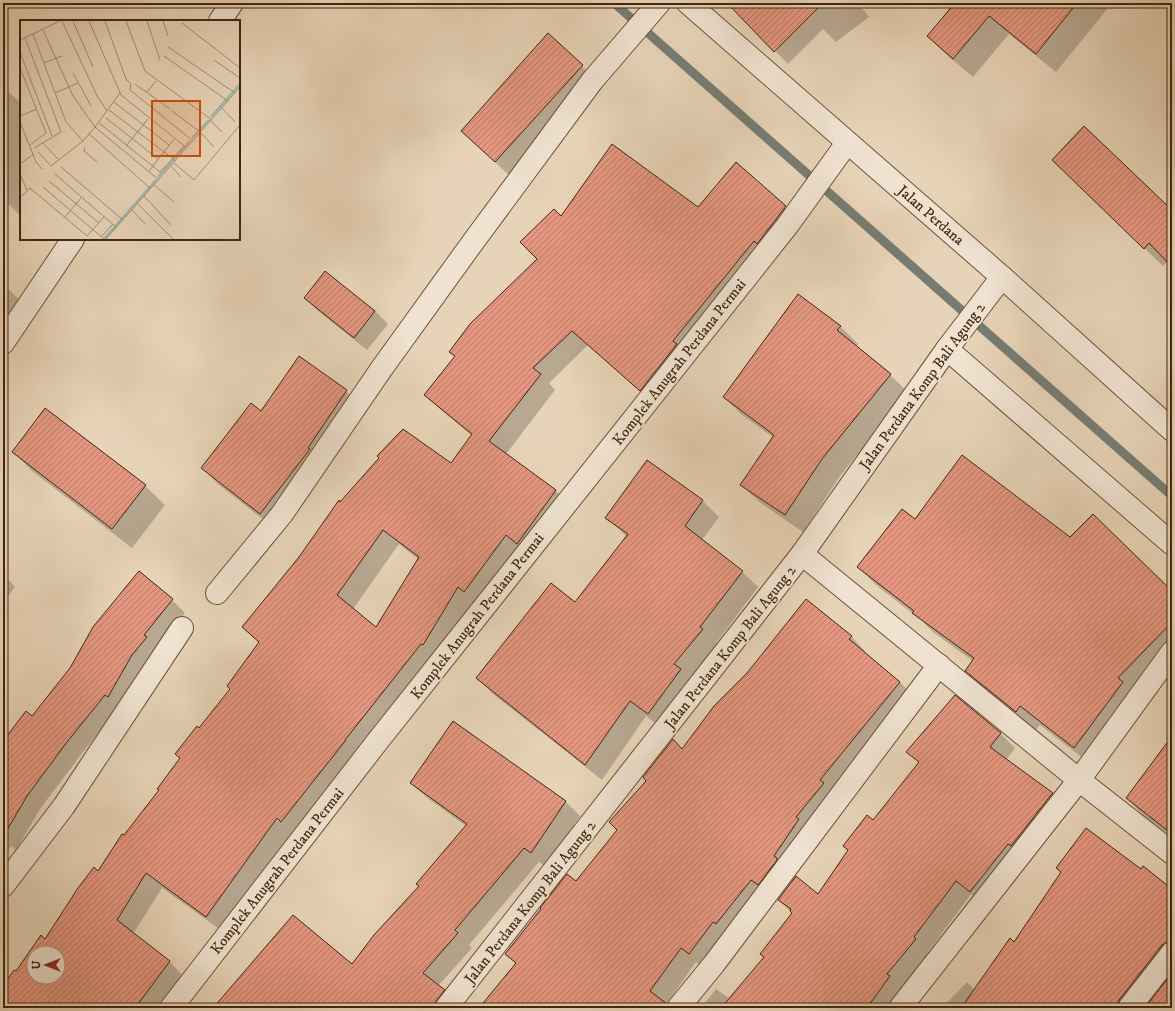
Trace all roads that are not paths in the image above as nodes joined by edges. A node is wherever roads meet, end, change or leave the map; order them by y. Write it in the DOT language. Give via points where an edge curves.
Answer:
graph roads {
  1 [pos="232,3"];
  2 [pos="688,3"];
  3 [pos="657,5"];
  4 [pos="221,20"];
  5 [pos="848,143"];
  6 [pos="72,240"];
  7 [pos="1002,277"];
  8 [pos="3,343"];
  9 [pos="950,345"];
  10 [pos="1172,430"];
  11 [pos="1172,544"];
  12 [pos="802,554"];
  13 [pos="217,593"];
  14 [pos="182,628"];
  15 [pos="1172,652"];
  16 [pos="939,665"];
  17 [pos="1079,780"];
  18 [pos="1172,853"];
  19 [pos="3,886"];
  20 [pos="1172,953"];
  21 [pos="171,1008"];
  22 [pos="446,1008"];
  23 [pos="678,1008"];
  24 [pos="900,1008"];
  25 [pos="1129,1008"];
  1 -- 4 [label="street"];
  2 -- 5 [label="street, Jalan Perdana"];
  3 -- 13 [label="street" via="592,81 382,368 282,514"];
  5 -- 7 [label="street, Jalan Perdana"];
  5 -- 21 [label="street, Komplek Anugrah Perdana Permai" via="787,226 377,742"];
  6 -- 8 [label="street"];
  7 -- 9 [label="street, Jalan Perdana Komp Bali Agung 2"];
  7 -- 10 [label="street, Jalan Perdana"];
  9 -- 11 [label="street"];
  9 -- 12 [label="street, Jalan Perdana Komp Bali Agung 2"];
  12 -- 16 [label="street"];
  12 -- 22 [label="street, Jalan Perdana Komp Bali Agung 2"];
  14 -- 19 [label="street" via="64,806"];
  15 -- 17 [label="street"];
  16 -- 17 [label="street"];
  16 -- 23 [label="street" via="719,958"];
  17 -- 18 [label="street"];
  17 -- 24 [label="street"];
  20 -- 25 [label="street"];
}
